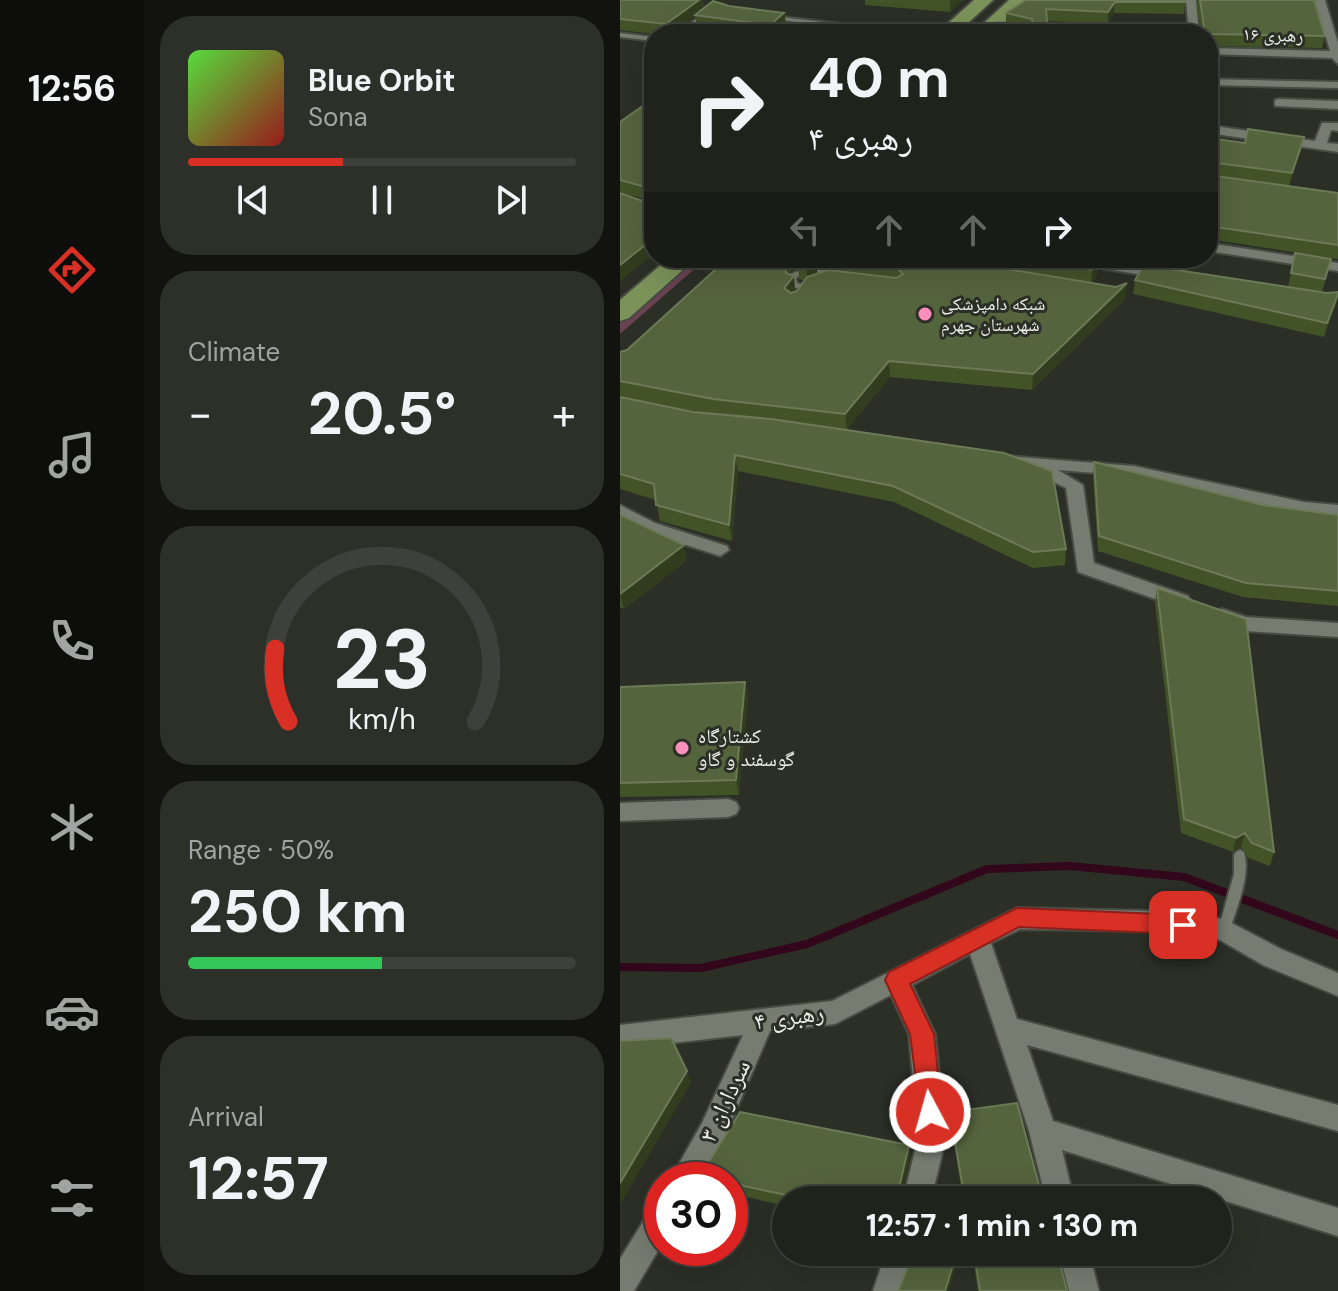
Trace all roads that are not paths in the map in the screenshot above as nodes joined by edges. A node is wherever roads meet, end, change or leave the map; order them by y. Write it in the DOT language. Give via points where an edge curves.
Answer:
graph roads {
  1 [pos="984,0"];
  2 [pos="1019,0"];
  3 [pos="1191,0"];
  4 [pos="1321,3"];
  5 [pos="715,6"];
  6 [pos="1338,7"];
  7 [pos="761,17"];
  8 [pos="692,24"];
  9 [pos="822,24"];
  10 [pos="956,24"];
  11 [pos="997,24"];
  12 [pos="1193,24"];
  13 [pos="620,35"];
  14 [pos="1334,36"];
  15 [pos="644,38"];
  16 [pos="1218,52"];
  17 [pos="1337,58"];
  18 [pos="1218,82"];
  19 [pos="1338,85"];
  20 [pos="1279,103"];
  21 [pos="1338,105"];
  22 [pos="1327,126"];
  23 [pos="1218,130"];
  24 [pos="1320,145"];
  25 [pos="1338,148"];
  26 [pos="1218,249"];
  27 [pos="1338,267"];
  28 [pos="672,268"];
  29 [pos="1138,268"];
  30 [pos="1152,268"];
  31 [pos="776,275"];
  32 [pos="792,277"];
  33 [pos="1183,278"];
  34 [pos="826,279"];
  35 [pos="840,281"];
  36 [pos="1128,284"];
  37 [pos="620,313"];
  38 [pos="983,457"];
  39 [pos="1031,464"];
  40 [pos="620,511"];
  41 [pos="1338,511"];
  42 [pos="720,550"];
  43 [pos="1338,630"];
  44 [pos="728,808"];
  45 [pos="620,812"];
  46 [pos="1240,855"];
  47 [pos="1226,919"];
  48 [pos="977,938"];
  49 [pos="897,980"];
  50 [pos="1338,985"];
  51 [pos="762,1021"];
  52 [pos="1008,1028"];
  53 [pos="620,1037"];
  54 [pos="1338,1118"];
  55 [pos="1043,1131"];
  56 [pos="695,1162"];
  57 [pos="920,1186"];
  58 [pos="1057,1186"];
  59 [pos="1338,1222"];
  60 [pos="644,1247"];
  61 [pos="896,1266"];
  62 [pos="1078,1266"];
  63 [pos="620,1287"];
  64 [pos="888,1291"];
  65 [pos="1084,1291"];
  1 -- 10 [label="main road"];
  2 -- 11 [label="main road"];
  3 -- 12 [label="street"];
  4 -- 6 [label="street"];
  4 -- 14 [label="street"];
  5 -- 8 [label="lane"];
  7 -- 9 [label="lane"];
  13 -- 15 [label="lane"];
  14 -- 17 [label="street"];
  16 -- 17 [label="street, رهبری ۱۶"];
  18 -- 19 [label="street"];
  20 -- 21 [label="street"];
  22 -- 24 [label="street"];
  23 -- 24 [label="street"];
  24 -- 25 [label="street"];
  26 -- 27 [label="street"];
  28 -- 37 [label="main road"];
  29 -- 36 [label="street"];
  30 -- 33 [label="street"];
  31 -- 32 [label="lane"];
  32 -- 34 [label="lane" via="811,270"];
  32 -- 34 [label="lane" via="802,292"];
  34 -- 35 [label="lane"];
  38 -- 39 [label="street"];
  39 -- 41 [label="street" via="1134,471"];
  39 -- 43 [label="street" via="1074,485 1085,567 1245,624"];
  40 -- 42 [label="street" via="649,527"];
  44 -- 45 [label="street"];
  46 -- 47 [label="lane" via="1240,874"];
  47 -- 48 [label="street, رهبری ۴" via="1017,918"];
  47 -- 50 [label="street" via="1272,957"];
  48 -- 49 [label="street, رهبری ۴"];
  48 -- 52 [label="street"];
  49 -- 51 [label="street, رهبری ۴" via="835,1012"];
  49 -- 57 [label="street" via="922,1034 932,1138"];
  51 -- 53 [label="street, رهبری ۴"];
  51 -- 56 [label="street, سرداران ۳"];
  52 -- 54 [label="street"];
  52 -- 55 [label="street"];
  55 -- 58 [label="street"];
  55 -- 59 [label="street"];
  60 -- 63 [label="street"];
  61 -- 64 [label="street"];
  62 -- 65 [label="street"];
}
